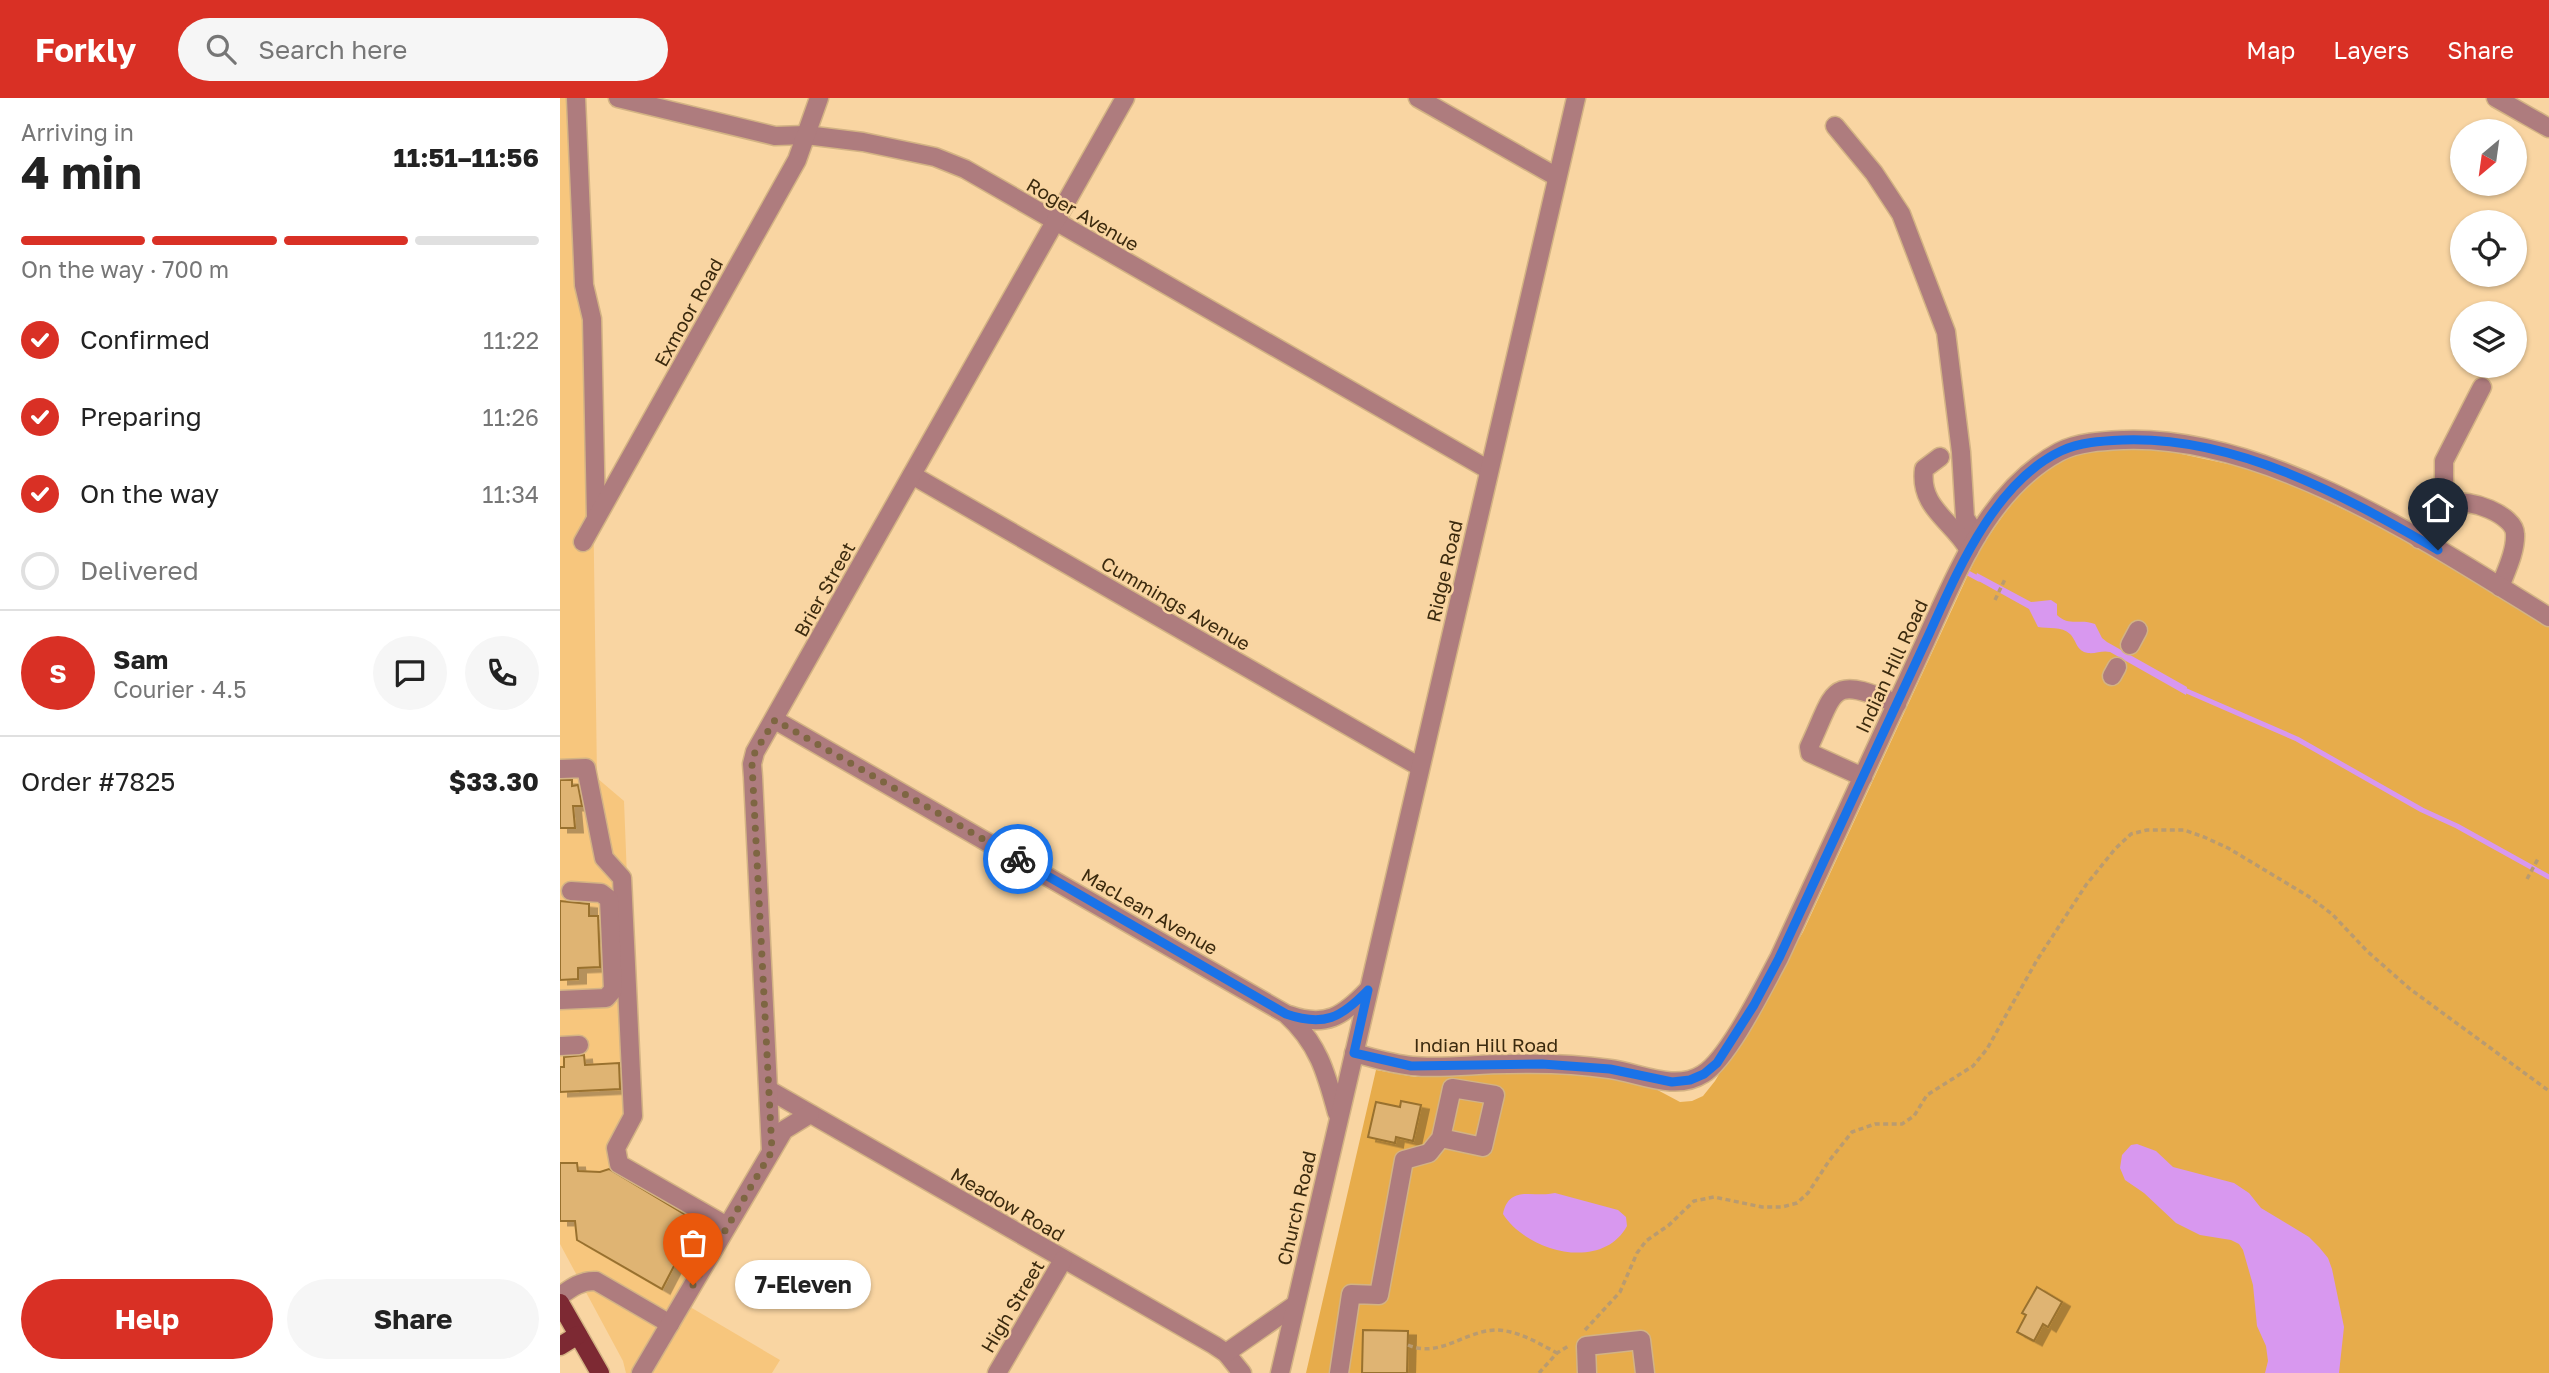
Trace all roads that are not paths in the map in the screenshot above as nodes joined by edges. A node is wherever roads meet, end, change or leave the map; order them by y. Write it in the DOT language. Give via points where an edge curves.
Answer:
graph roads {
  1 [pos="576,98"];
  2 [pos="618,98"];
  3 [pos="819,98"];
  4 [pos="1125,98"];
  5 [pos="1418,98"];
  6 [pos="1576,98"];
  7 [pos="2496,98"];
  8 [pos="1835,126"];
  9 [pos="2549,128"];
  10 [pos="806,135"];
  11 [pos="1557,177"];
  12 [pos="1055,222"];
  13 [pos="2482,387"];
  14 [pos="1941,457"];
  15 [pos="1489,470"];
  16 [pos="912,475"];
  17 [pos="2440,511"];
  18 [pos="596,520"];
  19 [pos="2419,539"];
  20 [pos="583,542"];
  21 [pos="1973,543"];
  22 [pos="2500,587"];
  23 [pos="2549,617"];
  24 [pos="1896,704"];
  25 [pos="775,720"];
  26 [pos="1420,767"];
  27 [pos="560,769"];
  28 [pos="1863,777"];
  29 [pos="571,891"];
  30 [pos="1368,990"];
  31 [pos="560,1000"];
  32 [pos="1286,1014"];
  33 [pos="579,1045"];
  34 [pos="560,1046"];
  35 [pos="1354,1053"];
  36 [pos="1479,1065"];
  37 [pos="1434,1066"];
  38 [pos="1452,1088"];
  39 [pos="769,1090"];
  40 [pos="1475,1091"];
  41 [pos="810,1114"];
  42 [pos="1338,1116"];
  43 [pos="1441,1138"];
  44 [pos="772,1151"];
  45 [pos="727,1226"];
  46 [pos="1063,1260"];
  47 [pos="560,1296"];
  48 [pos="560,1303"];
  49 [pos="1295,1305"];
  50 [pos="670,1324"];
  51 [pos="578,1335"];
  52 [pos="560,1346"];
  53 [pos="1226,1353"];
  54 [pos="600,1373"];
  55 [pos="641,1373"];
  56 [pos="997,1373"];
  57 [pos="1242,1373"];
  58 [pos="1280,1373"];
  59 [pos="1339,1373"];
  60 [pos="1587,1373"];
  61 [pos="1645,1373"];
  1 -- 18 [label="street" via="584,285 592,319"];
  2 -- 10 [label="street, Roger Avenue" via="775,136"];
  3 -- 10 [label="street, Exmoor Road"];
  4 -- 12 [label="street, Brier Street"];
  5 -- 11 [label="street"];
  6 -- 11 [label="street, Ridge Road"];
  7 -- 9 [label="street"];
  8 -- 21 [label="street" via="1901,214 1946,332 1965,518"];
  10 -- 12 [label="street, Roger Avenue" via="935,157 965,169"];
  10 -- 18 [label="street, Exmoor Road" via="797,160"];
  11 -- 15 [label="street, Ridge Road"];
  12 -- 15 [label="street, Roger Avenue"];
  12 -- 16 [label="street, Brier Street"];
  13 -- 17 [label="street" via="2444,461"];
  14 -- 21 [label="street" via="1924,469 1922,484 1935,512"];
  15 -- 26 [label="street, Ridge Road"];
  16 -- 25 [label="street, Brier Street"];
  16 -- 26 [label="street, Cummings Avenue"];
  17 -- 19 [label="street"];
  17 -- 22 [label="street" via="2458,502 2474,504 2490,509 2513,526 2516,533"];
  18 -- 20 [label="street, Exmoor Road"];
  19 -- 21 [label="street, Indian Hill Road" via="2264,464 2198,447 2140,440 2084,444 2061,451 2009,494"];
  19 -- 22 [label="street, Indian Hill Road"];
  21 -- 24 [label="street, Indian Hill Road"];
  22 -- 23 [label="street, Indian Hill Road"];
  24 -- 28 [label="street, Indian Hill Road"];
  24 -- 28 [label="street" via="1861,690 1841,688 1827,704 1810,753"];
  25 -- 32 [label="street, MacLean Avenue"];
  25 -- 39 [label="street, Brier Street" via="752,764"];
  26 -- 30 [label="street, Ridge Road"];
  27 -- 45 [label="street" via="586,768 604,858 622,878 633,1116 616,1148 619,1164"];
  28 -- 36 [label="street, Indian Hill Road" via="1754,1005 1717,1063 1704,1074 1672,1082 1597,1068"];
  29 -- 31 [label="street" via="601,893 609,899 612,990 607,998"];
  30 -- 32 [label="street, MacLean Avenue" via="1330,1019 1303,1020"];
  30 -- 35 [label="street, Ridge Road"];
  32 -- 42 [label="street, MacLean Avenue" via="1302,1028 1319,1056"];
  33 -- 34 [label="street"];
  35 -- 37 [label="street, Indian Hill Road" via="1411,1066"];
  35 -- 42 [label="street, Church Road"];
  36 -- 37 [label="street, Indian Hill Road"];
  36 -- 40 [label="street"];
  37 -- 38 [label="street"];
  38 -- 40 [label="street"];
  38 -- 43 [label="street"];
  39 -- 41 [label="street, Meadow Road"];
  39 -- 44 [label="street, Brier Street"];
  40 -- 43 [label="street" via="1495,1095 1483,1147"];
  41 -- 44 [label="street" via="784,1130"];
  41 -- 46 [label="street, Meadow Road"];
  42 -- 49 [label="street, Church Road"];
  43 -- 59 [label="street" via="1429,1153 1404,1160 1379,1295 1351,1294"];
  44 -- 45 [label="street"];
  45 -- 50 [label="street"];
  46 -- 53 [label="street, Meadow Road"];
  46 -- 56 [label="street, High Street"];
  47 -- 50 [label="street" via="596,1281"];
  48 -- 51 [label="main road"];
  49 -- 53 [label="street"];
  49 -- 58 [label="street, Church Road"];
  50 -- 55 [label="street"];
  51 -- 52 [label="main road"];
  51 -- 54 [label="main road"];
  53 -- 57 [label="street, Meadow Road"];
  60 -- 61 [label="street" via="1586,1346 1641,1340"];
}
